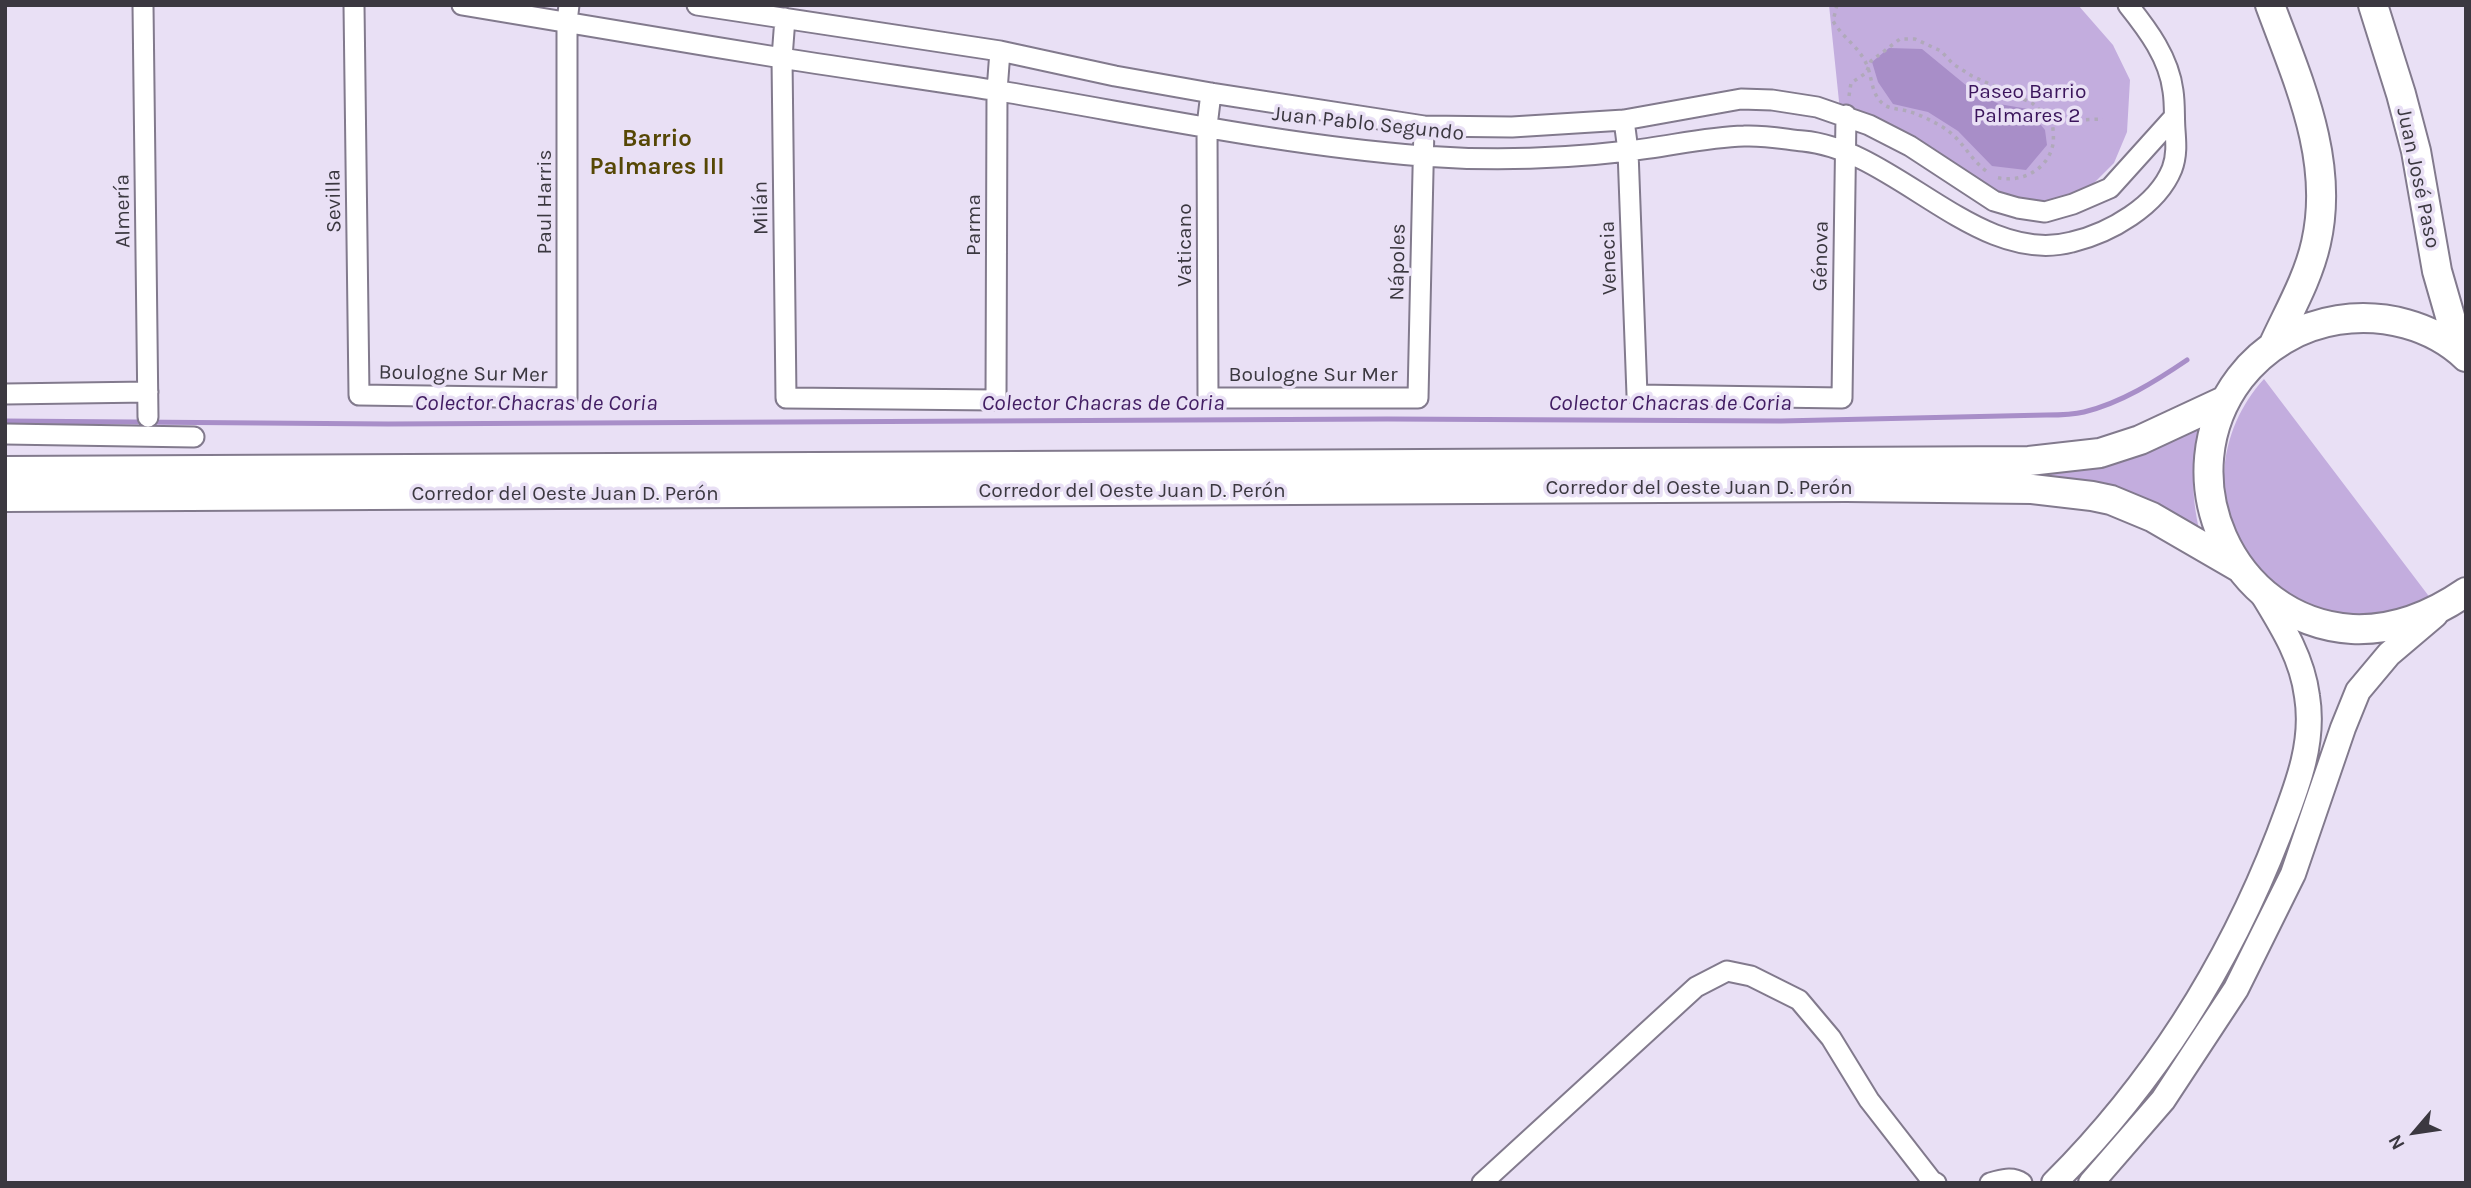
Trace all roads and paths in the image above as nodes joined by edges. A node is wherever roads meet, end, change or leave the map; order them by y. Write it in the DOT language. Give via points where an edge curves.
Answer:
graph roads {
  1 [pos="143,5"];
  2 [pos="354,5"];
  3 [pos="462,5"];
  4 [pos="697,5"];
  5 [pos="1837,5"];
  6 [pos="2128,5"];
  7 [pos="2270,5"];
  8 [pos="2373,5"];
  9 [pos="568,14"];
  10 [pos="785,18"];
  11 [pos="1000,51"];
  12 [pos="782,58"];
  13 [pos="1868,66"];
  14 [pos="997,91"];
  15 [pos="1211,93"];
  16 [pos="1846,115"];
  17 [pos="2174,117"];
  18 [pos="2103,119"];
  19 [pos="1624,120"];
  20 [pos="2052,121"];
  21 [pos="1207,126"];
  22 [pos="1424,126"];
  23 [pos="1628,151"];
  24 [pos="1846,152"];
  25 [pos="1422,156"];
  26 [pos="2273,346"];
  27 [pos="2463,354"];
  28 [pos="148,392"];
  29 [pos="5,394"];
  30 [pos="359,395"];
  31 [pos="568,398"];
  32 [pos="1208,398"];
  33 [pos="1419,398"];
  34 [pos="1842,398"];
  35 [pos="996,400"];
  36 [pos="2225,400"];
  37 [pos="148,416"];
  38 [pos="5,434"];
  39 [pos="194,437"];
  40 [pos="5,471"];
  41 [pos="5,497"];
  42 [pos="2249,577"];
  43 [pos="2458,598"];
  44 [pos="1482,1183"];
  45 [pos="1936,1183"];
  46 [pos="1990,1183"];
  47 [pos="2022,1183"];
  48 [pos="2054,1183"];
  49 [pos="2091,1183"];
  1 -- 28 [label="street, Almería"];
  2 -- 30 [label="street, Sevilla"];
  3 -- 9 [label="street, Juan Pablo Segundo"];
  4 -- 10 [label="street, Juan Pablo Segundo"];
  5 -- 13 [label="path" via="1833,21"];
  6 -- 17 [label="street, Juan Pablo Segundo" via="2158,47 2168,70"];
  7 -- 26 [label="highway" via="2311,118 2322,209 2307,272"];
  8 -- 27 [label="highway, Juan José Paso" via="2416,151 2437,271"];
  9 -- 12 [label="street, Juan Pablo Segundo"];
  9 -- 31 [label="street, Paul Harris"];
  10 -- 11 [label="street, Juan Pablo Segundo"];
  10 -- 12 [label="street, Milán"];
  11 -- 14 [label="street, Parma"];
  11 -- 15 [label="street, Juan Pablo Segundo"];
  12 -- 14 [label="street, Juan Pablo Segundo"];
  12 -- 35 [label="street, Milán" via="786,398"];
  13 -- 16 [label="path" via="1866,73 1851,83"];
  13 -- 20 [label="path" via="1900,39 1915,39 1941,51 1972,76 2032,103"];
  13 -- 20 [label="path" via="1873,90 1887,106 1944,127 1997,179 2023,178 2042,167 2053,146"];
  14 -- 21 [label="street, Juan Pablo Segundo"];
  14 -- 35 [label="street, Parma"];
  15 -- 21 [label="street, Vaticano"];
  15 -- 22 [label="street, Juan Pablo Segundo"];
  16 -- 17 [label="street, Juan Pablo Segundo" via="1910,146 1994,201 2045,212 2110,188"];
  16 -- 19 [label="street, Juan Pablo Segundo" via="1772,100 1741,99"];
  16 -- 24 [label="street, Génova"];
  17 -- 24 [label="street, Juan Pablo Segundo" via="2176,153 2171,172 2151,198 2115,225 2068,244 2009,240 1961,219"];
  18 -- 20 [label="path"];
  19 -- 22 [label="street, Juan Pablo Segundo" via="1512,127"];
  19 -- 23 [label="street, Venecia"];
  21 -- 25 [label="street, Juan Pablo Segundo"];
  21 -- 32 [label="street, Vaticano"];
  22 -- 25 [label="street, Nápoles"];
  23 -- 24 [label="street, Juan Pablo Segundo" via="1747,135 1819,142"];
  23 -- 25 [label="street, Juan Pablo Segundo" via="1513,159"];
  23 -- 34 [label="street, Venecia" via="1637,395"];
  24 -- 34 [label="street, Génova"];
  25 -- 33 [label="street, Nápoles"];
  26 -- 27 [label="highway" via="2324,322 2372,318 2409,324"];
  26 -- 36 [label="highway" via="2246,370"];
  28 -- 29 [label="street"];
  28 -- 37 [label="street, Almería"];
  30 -- 31 [label="street, Boulogne Sur Mer"];
  32 -- 33 [label="street, Boulogne Sur Mer"];
  36 -- 40 [label="highway, Corredor del Oeste Juan D. Perón" via="2140,440 2100,453 2029,461"];
  36 -- 42 [label="highway" via="2211,442 2208,486 2218,529"];
  38 -- 39 [label="street"];
  41 -- 42 [label="highway, Corredor del Oeste Juan D. Perón" via="2032,489 2111,500 2178,531"];
  42 -- 43 [label="highway, Corredor del Oeste Juan D. Perón" via="2291,611 2351,629 2399,625"];
  42 -- 48 [label="main road" via="2286,633 2308,697 2307,750 2293,797 2256,891 2199,1002 2129,1100"];
  43 -- 49 [label="main road" via="2389,654 2358,691 2293,874 2255,955 2170,1090"];
  44 -- 45 [label="street" via="1696,987 1727,971 1751,976 1799,1000 1831,1038 1869,1100"];
  46 -- 47 [label="street" via="2003,1179"];
}
